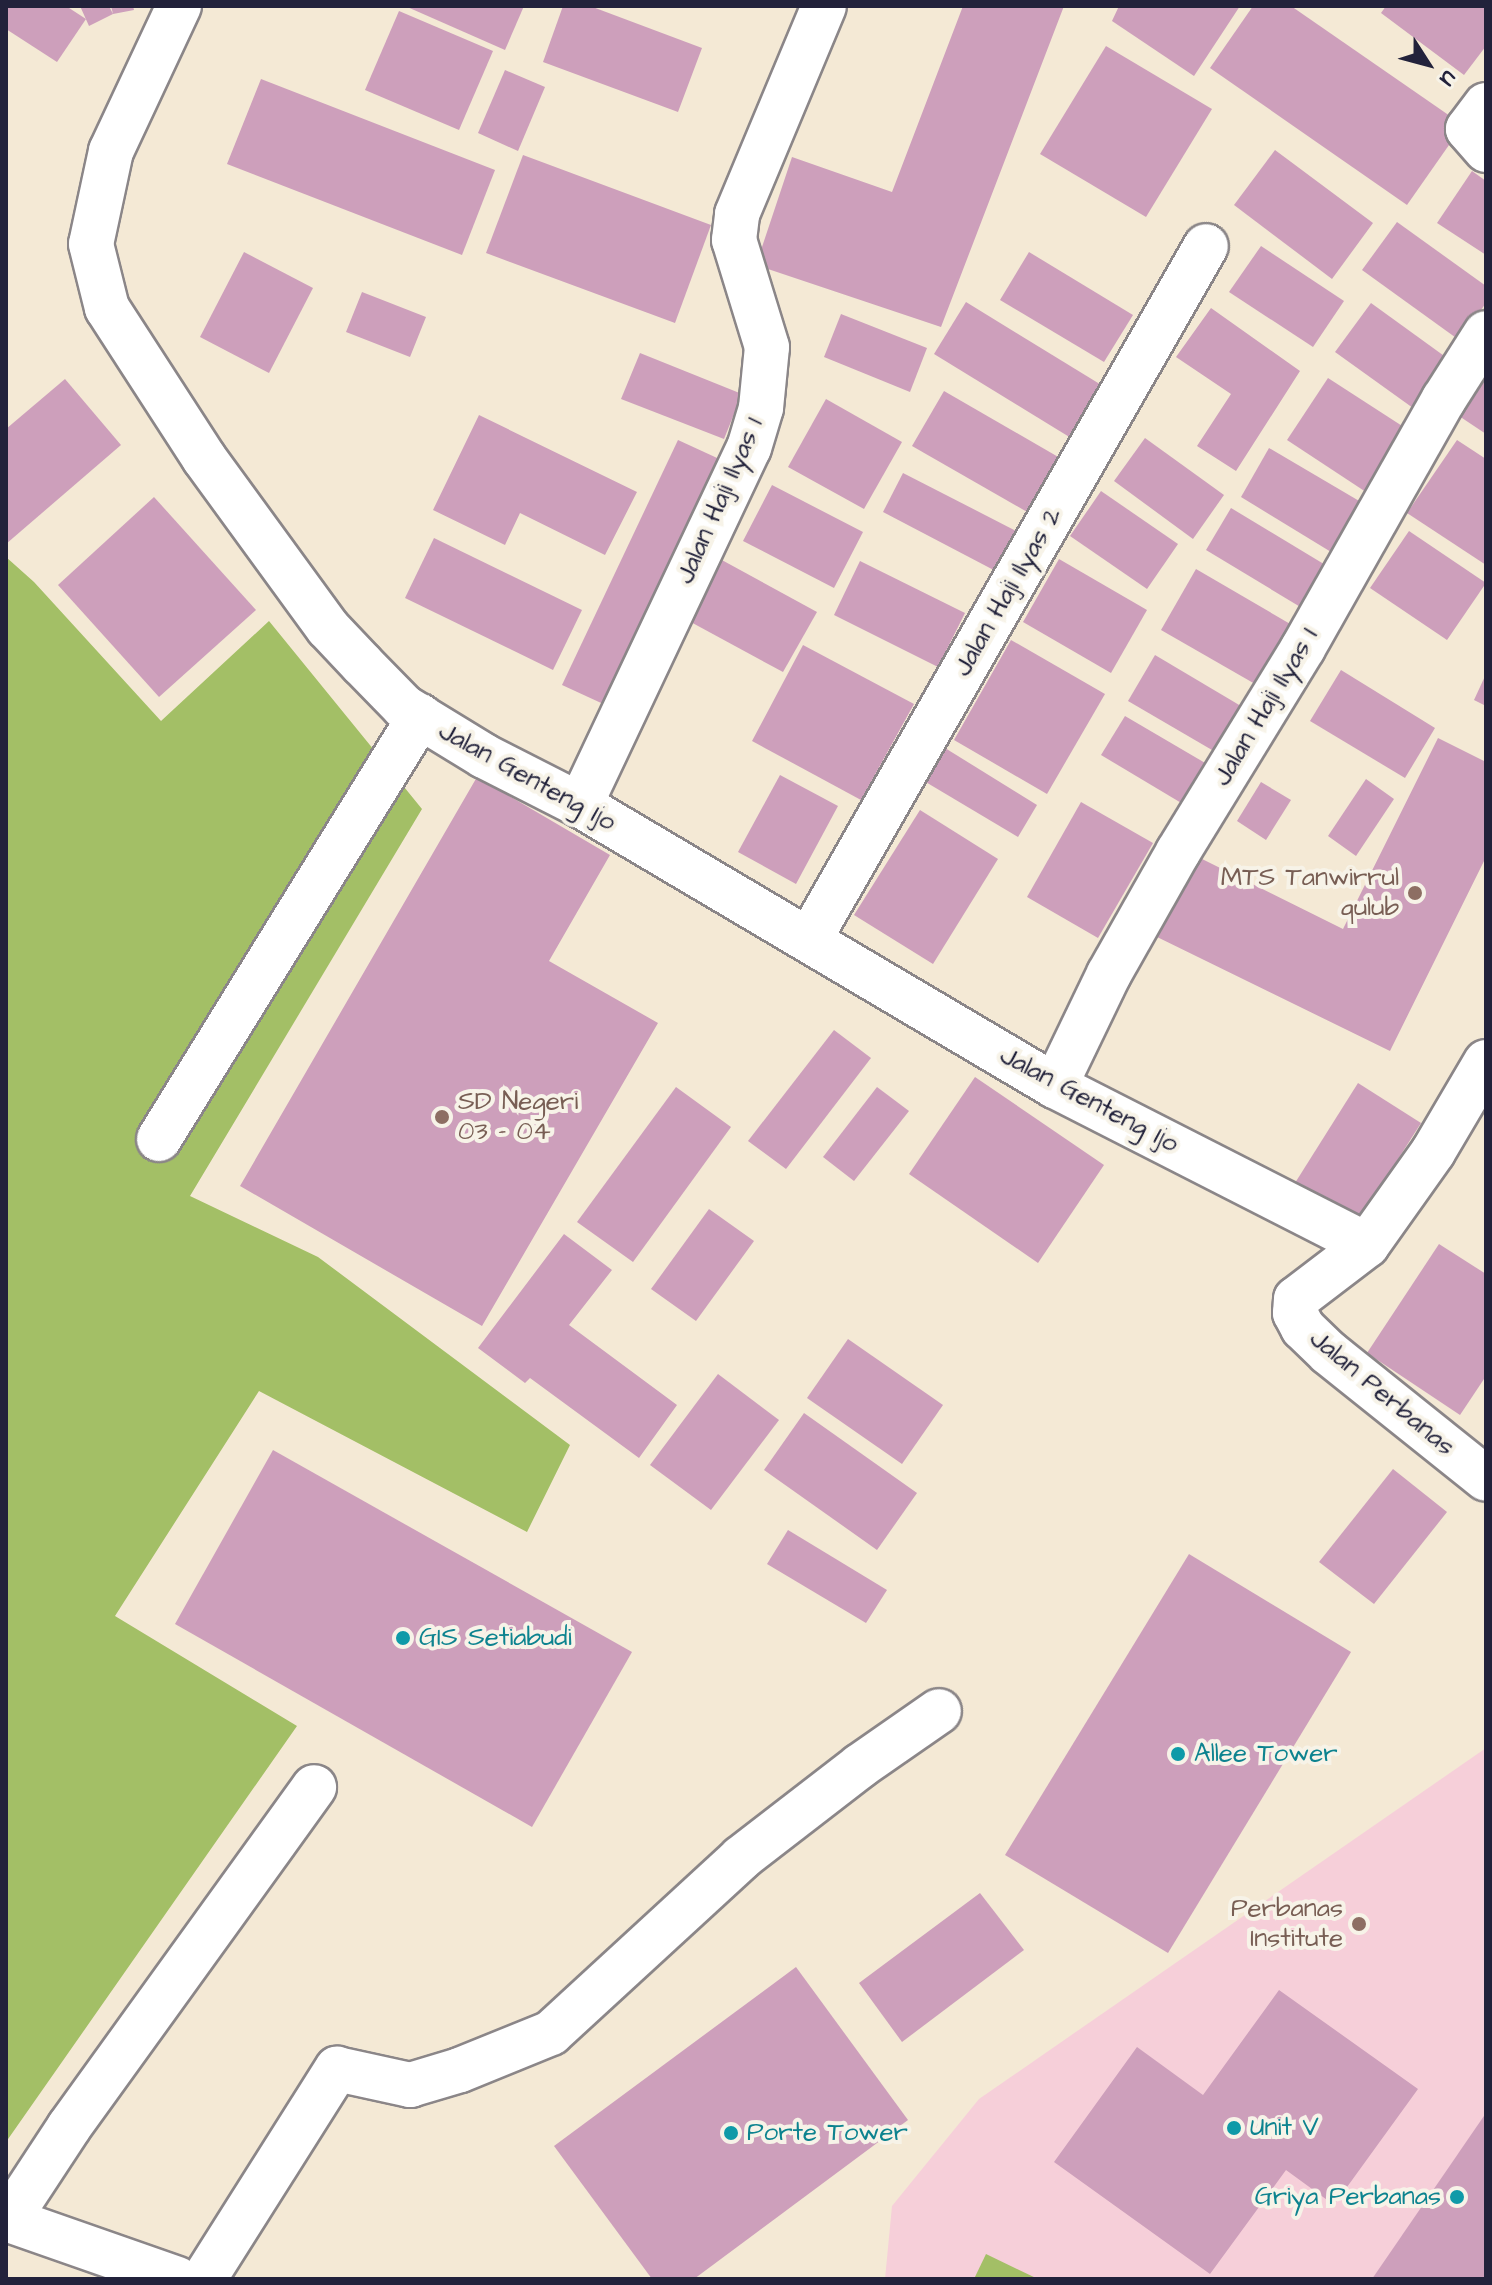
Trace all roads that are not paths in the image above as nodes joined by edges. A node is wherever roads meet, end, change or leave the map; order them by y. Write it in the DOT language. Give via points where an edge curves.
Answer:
graph roads {
  1 [pos="179,6"];
  2 [pos="824,6"];
  3 [pos="1486,105"];
  4 [pos="1486,150"];
  5 [pos="1206,246"];
  6 [pos="1486,333"];
  7 [pos="420,716"];
  8 [pos="580,805"];
  9 [pos="810,938"];
  10 [pos="1486,1062"];
  11 [pos="1055,1086"];
  12 [pos="159,1139"];
  13 [pos="1367,1245"];
  14 [pos="1486,1479"];
  15 [pos="939,1711"];
  16 [pos="314,1787"];
  17 [pos="7,2219"];
  18 [pos="177,2279"];
  19 [pos="204,2279"];
  1 -- 7 [label="street, Jalan Genteng Ijo" via="111,151 91,244 107,308 204,458 328,628 404,707"];
  2 -- 8 [label="street, Jalan Haji Ilyas 1" via="737,214 734,240 767,347 761,408 749,448"];
  3 -- 4 [label="street" via="1468,129"];
  5 -- 9 [label="street, Jalan Haji Ilyas 2"];
  6 -- 11 [label="street, Jalan Haji Ilyas I" via="1178,852 1109,974"];
  7 -- 8 [label="street, Jalan Genteng Ijo"];
  7 -- 12 [label="street"];
  8 -- 9 [label="street, Jalan Genteng Ijo"];
  9 -- 11 [label="street, Jalan Genteng Ijo"];
  10 -- 13 [label="street" via="1433,1152"];
  11 -- 13 [label="street, Jalan Genteng Ijo"];
  13 -- 14 [label="street, Jalan Perbanas" via="1296,1299 1295,1313 1329,1353"];
  15 -- 19 [label="street" via="741,1858 551,2033 410,2085 337,2069"];
  16 -- 17 [label="street"];
  17 -- 18 [label="street"];
}
